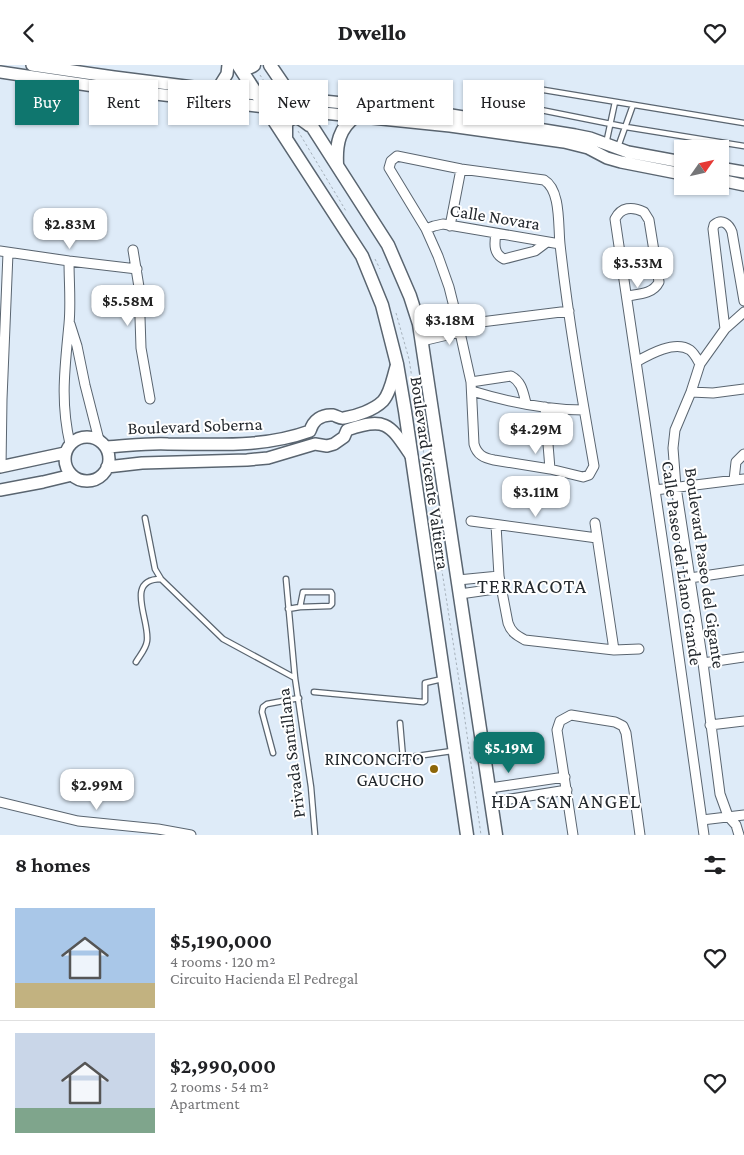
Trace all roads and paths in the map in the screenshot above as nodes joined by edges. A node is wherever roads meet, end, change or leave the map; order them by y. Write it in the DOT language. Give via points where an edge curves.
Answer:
graph roads {
  1 [pos="32,65"];
  2 [pos="228,65"];
  3 [pos="239,65"];
  4 [pos="254,65"];
  5 [pos="270,65"];
  6 [pos="0,72"];
  7 [pos="223,80"];
  8 [pos="280,80"];
  9 [pos="168,84"];
  10 [pos="249,94"];
  11 [pos="257,95"];
  12 [pos="259,98"];
  13 [pos="615,102"];
  14 [pos="633,105"];
  15 [pos="259,106"];
  16 [pos="453,121"];
  17 [pos="453,121"];
  18 [pos="611,123"];
  19 [pos="744,123"];
  20 [pos="277,125"];
  21 [pos="311,125"];
  22 [pos="345,125"];
  23 [pos="626,127"];
  24 [pos="313,128"];
  25 [pos="287,139"];
  26 [pos="612,146"];
  27 [pos="744,147"];
  28 [pos="674,161"];
  29 [pos="338,166"];
  30 [pos="461,169"];
  31 [pos="729,170"];
  32 [pos="744,172"];
  33 [pos="674,173"];
  34 [pos="729,182"];
  35 [pos="744,185"];
  36 [pos="450,226"];
  37 [pos="426,229"];
  38 [pos="496,235"];
  39 [pos="547,242"];
  40 [pos="560,244"];
  41 [pos="133,250"];
  42 [pos="4,252"];
  43 [pos="69,261"];
  44 [pos="137,269"];
  45 [pos="627,297"];
  46 [pos="744,301"];
  47 [pos="569,311"];
  48 [pos="744,312"];
  49 [pos="457,319"];
  50 [pos="69,323"];
  51 [pos="473,323"];
  52 [pos="418,324"];
  53 [pos="725,329"];
  54 [pos="460,332"];
  55 [pos="422,341"];
  56 [pos="636,362"];
  57 [pos="397,364"];
  58 [pos="700,364"];
  59 [pos="471,387"];
  60 [pos="744,389"];
  61 [pos="691,392"];
  62 [pos="150,399"];
  63 [pos="526,403"];
  64 [pos="545,407"];
  65 [pos="584,410"];
  66 [pos="342,419"];
  67 [pos="347,430"];
  68 [pos="310,431"];
  69 [pos="102,444"];
  70 [pos="315,444"];
  71 [pos="68,448"];
  72 [pos="744,454"];
  73 [pos="412,457"];
  74 [pos="0,467"];
  75 [pos="107,467"];
  76 [pos="550,469"];
  77 [pos="72,475"];
  78 [pos="744,479"];
  79 [pos="734,480"];
  80 [pos="676,487"];
  81 [pos="0,489"];
  82 [pos="655,490"];
  83 [pos="144,518"];
  84 [pos="471,521"];
  85 [pos="595,523"];
  86 [pos="496,525"];
  87 [pos="597,539"];
  88 [pos="744,569"];
  89 [pos="499,576"];
  90 [pos="690,578"];
  91 [pos="161,579"];
  92 [pos="286,579"];
  93 [pos="458,580"];
  94 [pos="502,588"];
  95 [pos="460,594"];
  96 [pos="300,607"];
  97 [pos="288,609"];
  98 [pos="639,649"];
  99 [pos="614,650"];
  100 [pos="744,657"];
  101 [pos="136,662"];
  102 [pos="703,663"];
  103 [pos="295,678"];
  104 [pos="443,679"];
  105 [pos="314,691"];
  106 [pos="299,698"];
  107 [pos="744,721"];
  108 [pos="400,723"];
  109 [pos="710,725"];
  110 [pos="454,751"];
  111 [pos="273,753"];
  112 [pos="566,777"];
  113 [pos="490,788"];
  114 [pos="567,789"];
  115 [pos="0,802"];
  116 [pos="492,802"];
  117 [pos="744,815"];
  118 [pos="728,816"];
  119 [pos="702,819"];
  120 [pos="187,835"];
  121 [pos="191,835"];
  122 [pos="314,835"];
  123 [pos="467,835"];
  124 [pos="496,835"];
  125 [pos="573,835"];
  126 [pos="640,835"];
  127 [pos="704,835"];
  128 [pos="739,835"];
  1 -- 9 [label="street"];
  2 -- 7 [label="street"];
  3 -- 4 [label="main road" via="244,68"];
  3 -- 11 [label="main road, Boulevard Vicente Valtierra"];
  5 -- 8 [label="main road, Boulevard Vicente Valtierra"];
  6 -- 15 [label="street"];
  10 -- 11 [label="street"];
  11 -- 12 [label="main road, Boulevard Vicente Valtierra"];
  13 -- 14 [label="lane"];
  13 -- 18 [label="lane"];
  13 -- 18 [label="lane" via="538,89 532,95 533,104 541,110"];
  14 -- 19 [label="lane"];
  14 -- 23 [label="lane"];
  16 -- 26 [label="street" via="575,135"];
  17 -- 33 [label="street" via="564,142 588,148 621,163"];
  18 -- 23 [label="lane"];
  18 -- 26 [label="lane"];
  20 -- 25 [label="main road, Boulevard Vicente Valtierra"];
  21 -- 24 [label="main road, Boulevard Vicente Valtierra"];
  22 -- 29 [label="main road" via="338,140"];
  23 -- 26 [label="lane"];
  23 -- 27 [label="lane"];
  24 -- 25 [label="main road" via="301,118 290,119 285,129"];
  24 -- 29 [label="main road, Boulevard Vicente Valtierra"];
  25 -- 57 [label="main road, Boulevard Vicente Valtierra" via="362,257 382,305"];
  26 -- 28 [label="street"];
  29 -- 52 [label="main road, Boulevard Vicente Valtierra" via="388,245"];
  30 -- 36 [label="street"];
  30 -- 37 [label="street" via="398,156 391,161 390,171"];
  30 -- 40 [label="street" via="547,181 555,196"];
  31 -- 32 [label="street"];
  34 -- 35 [label="street"];
  36 -- 37 [label="street, Calle Novara"];
  36 -- 38 [label="street, Calle Novara"];
  37 -- 49 [label="street"];
  38 -- 39 [label="street, Calle Novara"];
  38 -- 39 [label="street" via="496,251 504,259 535,251"];
  39 -- 40 [label="street, Calle Novara"];
  40 -- 47 [label="street"];
  41 -- 44 [label="street"];
  42 -- 43 [label="street"];
  42 -- 74 [label="street"];
  43 -- 44 [label="street"];
  43 -- 50 [label="street"];
  44 -- 62 [label="street" via="141,348"];
  45 -- 45 [label="street, Calle Paseo del Llano Grande" via="615,219 618,212 630,208 644,211 649,220 659,282 648,292"];
  45 -- 56 [label="street, Calle Paseo del Llano Grande"];
  46 -- 53 [label="street" via="732,232 725,222 718,222 713,229"];
  47 -- 51 [label="street"];
  47 -- 65 [label="street"];
  48 -- 53 [label="street, Boulevard Paseo del Gigante"];
  49 -- 51 [label="street"];
  49 -- 52 [label="street"];
  49 -- 54 [label="street"];
  50 -- 69 [label="street"];
  50 -- 71 [label="street" via="63,406"];
  51 -- 54 [label="street"];
  52 -- 55 [label="main road, Boulevard Vicente Valtierra"];
  53 -- 58 [label="street, Boulevard Paseo del Gigante"];
  54 -- 55 [label="street"];
  54 -- 59 [label="street"];
  55 -- 93 [label="main road, Boulevard Vicente Valtierra"];
  56 -- 58 [label="street" via="657,351 677,347 691,351"];
  56 -- 82 [label="street, Calle Paseo del Llano Grande"];
  57 -- 66 [label="street, Boulevard Soberna" via="383,401 367,411"];
  57 -- 73 [label="main road, Boulevard Vicente Valtierra"];
  58 -- 61 [label="street, Boulevard Paseo del Gigante"];
  59 -- 63 [label="street" via="491,397"];
  59 -- 63 [label="street" via="511,376 520,384"];
  59 -- 76 [label="street" via="474,444 478,453 487,459"];
  60 -- 61 [label="street"];
  61 -- 80 [label="street, Boulevard Paseo del Gigante" via="673,440"];
  63 -- 64 [label="street"];
  64 -- 65 [label="street"];
  64 -- 76 [label="street"];
  65 -- 76 [label="street" via="594,466 592,472 583,477"];
  66 -- 67 [label="street"];
  66 -- 68 [label="street, Boulevard Soberna" via="324,416 314,422"];
  67 -- 70 [label="street, Boulevard Soberna" via="344,437 334,444"];
  67 -- 73 [label="street, Boulevard Soberna" via="366,423 389,427"];
  68 -- 69 [label="street, Boulevard Soberna" via="244,444"];
  68 -- 70 [label="street"];
  69 -- 71 [label="street" via="92,437 84,437 76,439"];
  69 -- 75 [label="street" via="108,454"];
  70 -- 75 [label="street, Boulevard Soberna" via="261,459"];
  71 -- 74 [label="street"];
  71 -- 77 [label="street" via="65,461"];
  72 -- 79 [label="street" via="736,462"];
  73 -- 104 [label="main road, Boulevard Vicente Valtierra"];
  75 -- 77 [label="street" via="92,481"];
  77 -- 81 [label="street"];
  78 -- 79 [label="street"];
  79 -- 80 [label="street"];
  80 -- 82 [label="street"];
  80 -- 90 [label="street, Boulevard Paseo del Gigante"];
  82 -- 119 [label="street, Calle Paseo del Llano Grande"];
  83 -- 91 [label="lane" via="155,569"];
  84 -- 86 [label="street"];
  85 -- 87 [label="street"];
  86 -- 87 [label="street"];
  86 -- 89 [label="street"];
  87 -- 99 [label="street"];
  88 -- 90 [label="street"];
  89 -- 93 [label="street"];
  89 -- 94 [label="street"];
  90 -- 102 [label="street, Boulevard Paseo del Gigante"];
  91 -- 101 [label="lane" via="151,579 141,589 148,637"];
  91 -- 103 [label="lane" via="223,639"];
  92 -- 97 [label="lane, Privada Santillana"];
  93 -- 95 [label="main road, Boulevard Vicente Valtierra"];
  94 -- 95 [label="street"];
  94 -- 99 [label="street" via="510,630 525,640"];
  95 -- 113 [label="main road, Boulevard Vicente Valtierra"];
  96 -- 96 [label="lane" via="330,606 331,591 303,592"];
  96 -- 97 [label="lane"];
  97 -- 103 [label="lane, Privada Santillana"];
  98 -- 99 [label="street"];
  100 -- 102 [label="street"];
  102 -- 109 [label="street, Boulevard Paseo del Gigante"];
  103 -- 106 [label="lane, Privada Santillana"];
  104 -- 105 [label="lane" via="425,683 423,702"];
  104 -- 110 [label="main road, Boulevard Vicente Valtierra"];
  106 -- 111 [label="lane" via="263,707"];
  106 -- 122 [label="lane, Privada Santillana"];
  107 -- 109 [label="street"];
  108 -- 110 [label="lane" via="402,758"];
  109 -- 118 [label="street, Boulevard Paseo del Gigante" via="720,794"];
  110 -- 123 [label="main road, Boulevard Vicente Valtierra"];
  112 -- 113 [label="street"];
  112 -- 114 [label="street"];
  112 -- 126 [label="street" via="557,730 560,721 571,715 620,724 626,733"];
  113 -- 116 [label="main road, Boulevard Vicente Valtierra"];
  114 -- 116 [label="street"];
  114 -- 125 [label="street"];
  115 -- 120 [label="street" via="78,821"];
  116 -- 124 [label="main road, Boulevard Vicente Valtierra"];
  117 -- 118 [label="street"];
  118 -- 119 [label="street"];
  118 -- 128 [label="street, Boulevard Paseo del Gigante"];
  119 -- 127 [label="street, Calle Paseo del Llano Grande"];
  120 -- 121 [label="street"];
}
